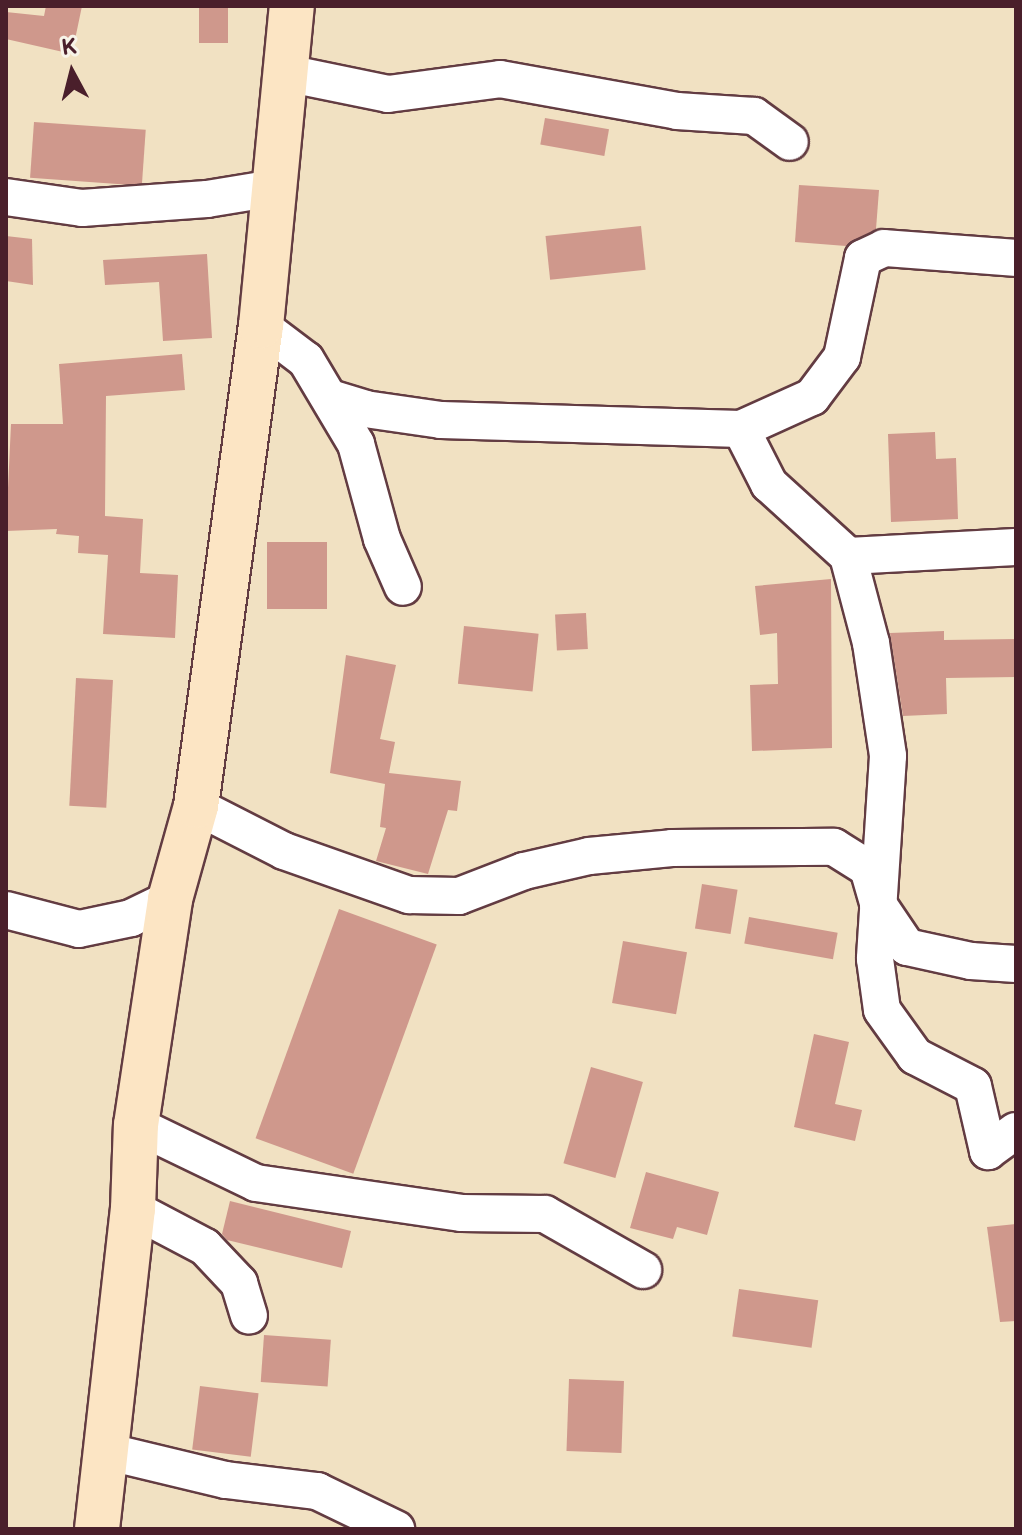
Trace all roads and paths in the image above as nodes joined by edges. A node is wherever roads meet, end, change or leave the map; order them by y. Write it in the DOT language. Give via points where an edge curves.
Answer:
graph roads {
  1 [pos="292,6"];
  2 [pos="286,73"];
  3 [pos="790,142"];
  4 [pos="274,188"];
  5 [pos="6,197"];
  6 [pos="1016,258"];
  7 [pos="261,326"];
  8 [pos="330,398"];
  9 [pos="741,429"];
  10 [pos="1016,547"];
  11 [pos="848,556"];
  12 [pos="403,587"];
  13 [pos="196,806"];
  14 [pos="170,899"];
  15 [pos="878,904"];
  16 [pos="6,910"];
  17 [pos="1016,964"];
  18 [pos="136,1125"];
  19 [pos="1016,1131"];
  20 [pos="133,1209"];
  21 [pos="643,1270"];
  22 [pos="249,1316"];
  23 [pos="105,1451"];
  24 [pos="97,1529"];
  25 [pos="396,1529"];
  1 -- 2 [label="main road"];
  2 -- 3 [label="street" via="388,94 500,79 677,111 754,116"];
  2 -- 4 [label="main road"];
  4 -- 5 [label="street" via="82,208"];
  4 -- 7 [label="main road"];
  6 -- 9 [label="street" via="884,248 863,258 842,357 812,397"];
  7 -- 8 [label="street" via="306,360"];
  7 -- 13 [label="main road"];
  8 -- 9 [label="street" via="441,420"];
  8 -- 12 [label="street" via="356,444 382,539"];
  9 -- 11 [label="street" via="769,484"];
  10 -- 11 [label="street"];
  11 -- 15 [label="street" via="871,643 888,756"];
  13 -- 14 [label="main road"];
  13 -- 15 [label="street" via="284,851 409,895 459,896 524,871 589,856 783,845 834,847 868,868"];
  14 -- 16 [label="street" via="131,918 79,929"];
  14 -- 18 [label="main road"];
  15 -- 17 [label="street" via="907,947"];
  15 -- 19 [label="street" via="875,959 882,1010 915,1056 973,1086 988,1151"];
  18 -- 20 [label="main road"];
  18 -- 21 [label="street" via="256,1183 461,1213 545,1214"];
  20 -- 22 [label="street" via="205,1247 239,1283"];
  20 -- 23 [label="main road"];
  23 -- 24 [label="main road"];
  23 -- 25 [label="street" via="226,1480 317,1491"];
}
